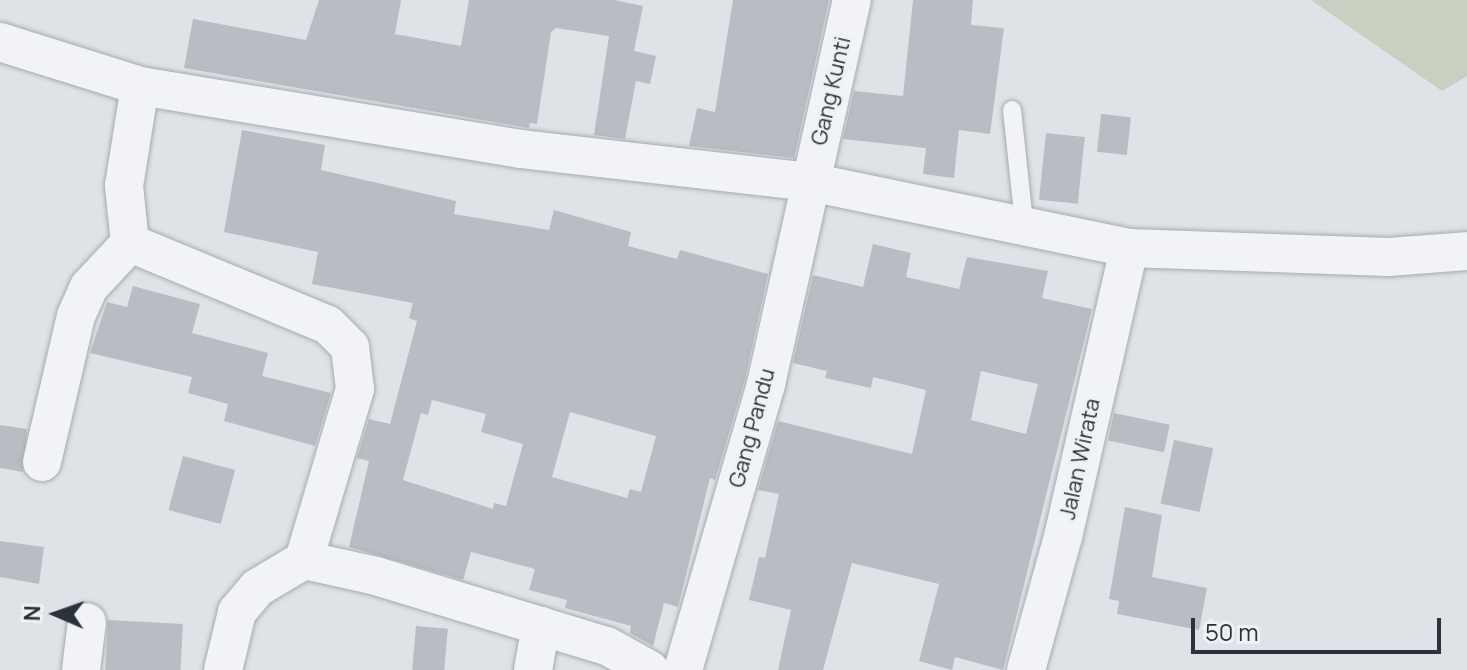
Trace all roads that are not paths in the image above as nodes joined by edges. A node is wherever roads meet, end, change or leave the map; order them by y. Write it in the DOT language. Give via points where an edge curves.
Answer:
graph roads {
  1 [pos="852,0"];
  2 [pos="0,42"];
  3 [pos="140,86"];
  4 [pos="1012,110"];
  5 [pos="810,182"];
  6 [pos="1024,222"];
  7 [pos="130,243"];
  8 [pos="1129,248"];
  9 [pos="1467,251"];
  10 [pos="42,462"];
  11 [pos="304,560"];
  12 [pos="87,622"];
  13 [pos="541,626"];
  14 [pos="81,670"];
  15 [pos="223,670"];
  16 [pos="533,670"];
  17 [pos="650,670"];
  18 [pos="683,670"];
  19 [pos="1026,670"];
  1 -- 5 [label="street, Gang Kunti"];
  2 -- 3 [label="street"];
  3 -- 5 [label="street" via="521,149"];
  3 -- 7 [label="street" via="124,186"];
  4 -- 6 [label="lane"];
  5 -- 6 [label="street"];
  5 -- 18 [label="street, Gang Pandu" via="766,384"];
  6 -- 8 [label="street"];
  7 -- 10 [label="street" via="89,287 76,316"];
  7 -- 11 [label="street" via="328,325 350,347 355,389"];
  8 -- 9 [label="street" via="1388,257"];
  8 -- 19 [label="street, Jalan Wirata" via="1063,537"];
  11 -- 13 [label="street"];
  11 -- 15 [label="street" via="257,588 237,612"];
  12 -- 14 [label="street"];
  13 -- 16 [label="street"];
  13 -- 17 [label="street" via="607,646"];
}
